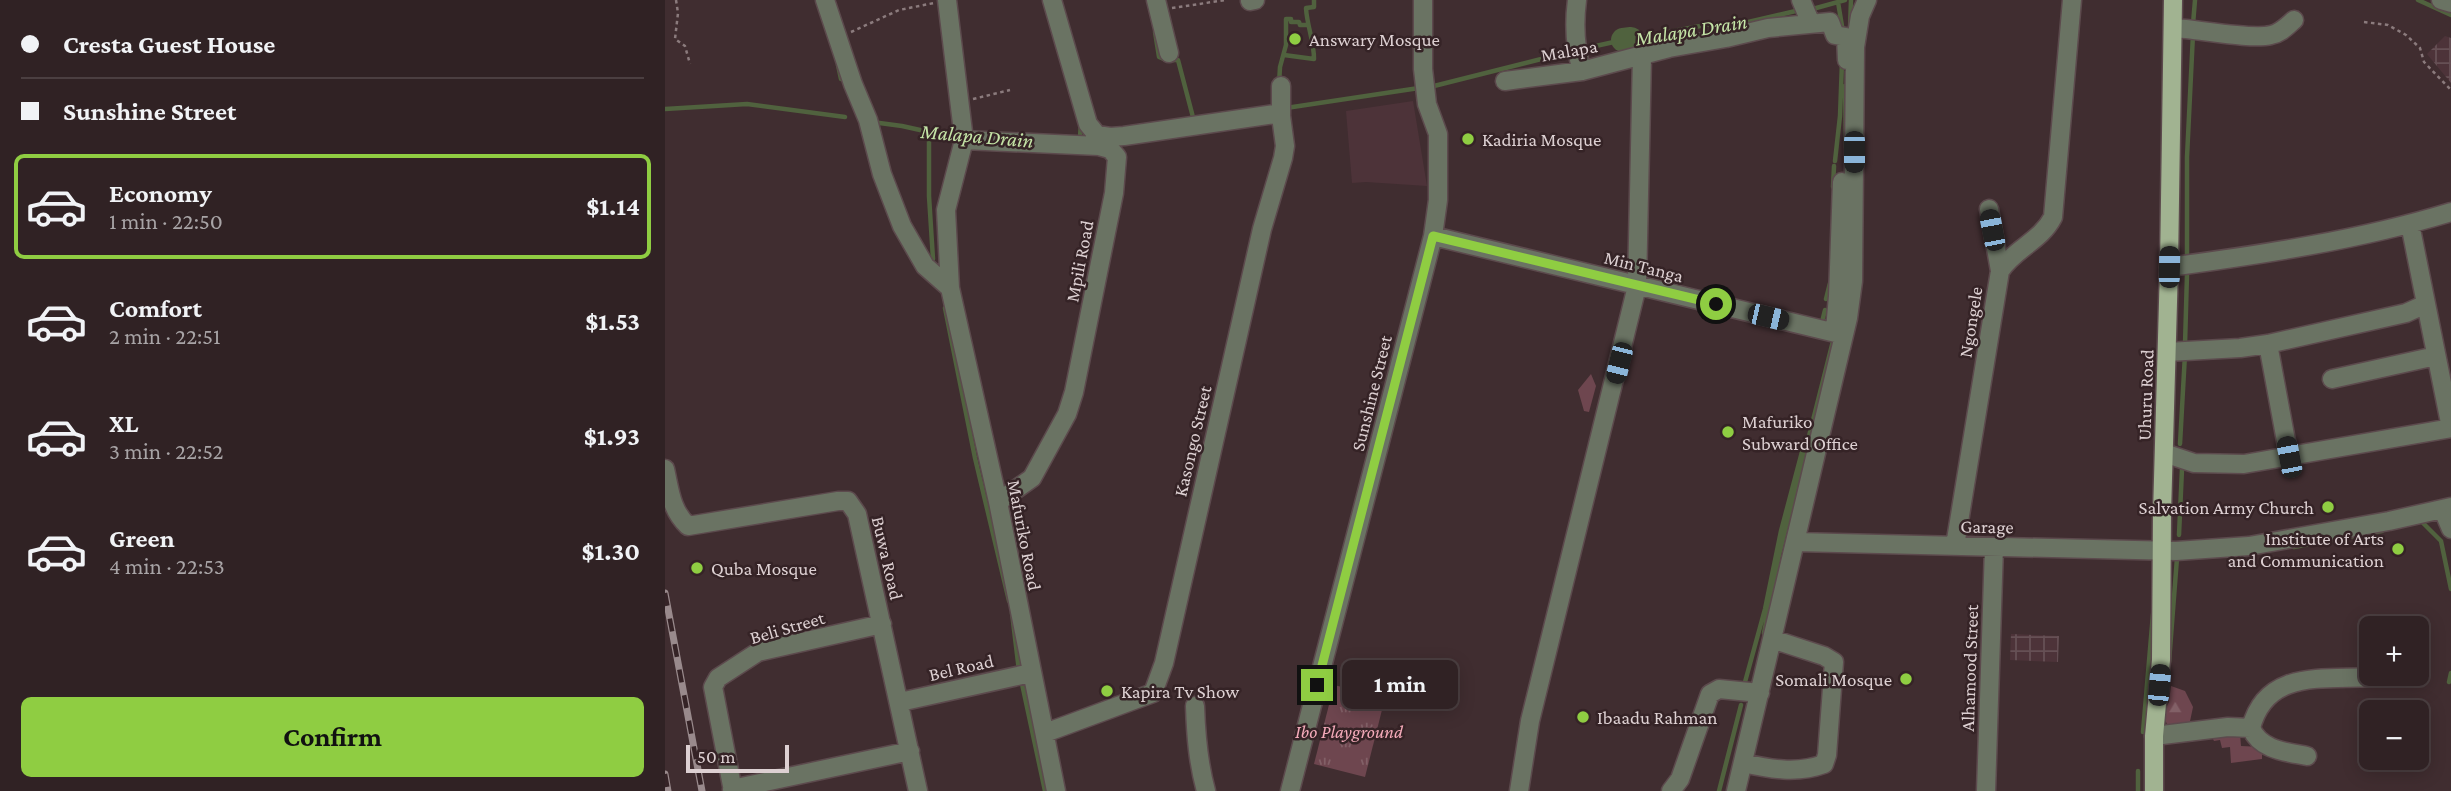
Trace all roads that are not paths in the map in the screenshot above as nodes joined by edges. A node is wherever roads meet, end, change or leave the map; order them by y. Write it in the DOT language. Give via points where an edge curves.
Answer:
graph roads {
  1 [pos="825,0"];
  2 [pos="1052,0"];
  3 [pos="1423,0"];
  4 [pos="1577,0"];
  5 [pos="1801,0"];
  6 [pos="1867,0"];
  7 [pos="2073,0"];
  8 [pos="2173,0"];
  9 [pos="2441,0"];
  10 [pos="945,1"];
  11 [pos="2451,3"];
  12 [pos="1157,5"];
  13 [pos="1809,19"];
  14 [pos="2294,20"];
  15 [pos="2173,27"];
  16 [pos="1847,44"];
  17 [pos="1169,52"];
  18 [pos="1642,56"];
  19 [pos="1582,71"];
  20 [pos="1506,81"];
  21 [pos="1281,86"];
  22 [pos="1281,113"];
  23 [pos="964,139"];
  24 [pos="1989,209"];
  25 [pos="2451,212"];
  26 [pos="2410,224"];
  27 [pos="1433,236"];
  28 [pos="2169,267"];
  29 [pos="2000,271"];
  30 [pos="1637,286"];
  31 [pos="950,288"];
  32 [pos="2426,303"];
  33 [pos="1839,334"];
  34 [pos="2268,344"];
  35 [pos="2167,352"];
  36 [pos="2436,356"];
  37 [pos="2332,379"];
  38 [pos="2451,428"];
  39 [pos="2164,453"];
  40 [pos="2289,457"];
  41 [pos="665,469"];
  42 [pos="998,502"];
  43 [pos="2447,509"];
  44 [pos="2451,529"];
  45 [pos="1796,542"];
  46 [pos="1955,546"];
  47 [pos="1994,547"];
  48 [pos="2170,551"];
  49 [pos="882,624"];
  50 [pos="1772,639"];
  51 [pos="1031,673"];
  52 [pos="2359,678"];
  53 [pos="1760,693"];
  54 [pos="900,702"];
  55 [pos="1195,706"];
  56 [pos="2251,728"];
  57 [pos="1045,733"];
  58 [pos="2154,736"];
  59 [pos="910,751"];
  60 [pos="2307,756"];
  61 [pos="1743,763"];
  62 [pos="733,790"];
  63 [pos="918,791"];
  64 [pos="1056,791"];
  65 [pos="1206,791"];
  66 [pos="1290,791"];
  67 [pos="1519,791"];
  68 [pos="1671,791"];
  69 [pos="1737,791"];
  70 [pos="1986,791"];
  71 [pos="2154,791"];
  1 -- 31 [label="street" via="902,226 925,266"];
  2 -- 22 [label="street" via="1088,124 1097,135 1124,136"];
  3 -- 27 [label="street, Sunshine Street" via="1423,69 1427,104 1438,134"];
  4 -- 19 [label="street"];
  5 -- 13 [label="street"];
  6 -- 16 [label="street"];
  7 -- 29 [label="street, Ngongele" via="2053,217 2046,230 2008,258"];
  8 -- 15 [label="main road, Uhuru Road"];
  9 -- 11 [label="street"];
  10 -- 23 [label="street, Mafuriko Road"];
  12 -- 17 [label="street"];
  14 -- 15 [label="street" via="2271,35"];
  15 -- 28 [label="main road, Uhuru Road"];
  16 -- 18 [label="street, Malapa" via="1835,35 1830,22 1768,28"];
  16 -- 33 [label="street" via="1853,281"];
  18 -- 19 [label="street, Malapa"];
  18 -- 30 [label="street"];
  19 -- 20 [label="street, Malapa"];
  21 -- 22 [label="street, Kasongo Street"];
  22 -- 57 [label="street, Kasongo Street" via="1283,158 1262,229 1164,663 1153,693"];
  23 -- 31 [label="street, Mafuriko Road" via="946,209"];
  23 -- 42 [label="street, Mpili Road" via="1099,146 1117,157 1111,207 1067,414 1033,478"];
  24 -- 29 [label="street"];
  25 -- 26 [label="street"];
  26 -- 28 [label="street" via="2288,251"];
  26 -- 32 [label="street"];
  27 -- 30 [label="street, Min Tanga"];
  27 -- 66 [label="street, Sunshine Street"];
  28 -- 35 [label="main road, Uhuru Road"];
  29 -- 46 [label="street, Ngongele"];
  30 -- 33 [label="street, Min Tanga"];
  30 -- 67 [label="street" via="1530,721"];
  31 -- 42 [label="street, Mafuriko Road"];
  32 -- 34 [label="street" via="2406,313"];
  32 -- 36 [label="street"];
  33 -- 45 [label="street"];
  34 -- 35 [label="street"];
  34 -- 40 [label="street"];
  35 -- 39 [label="main road, Uhuru Road"];
  36 -- 37 [label="street"];
  36 -- 38 [label="street"];
  38 -- 40 [label="street"];
  39 -- 40 [label="street" via="2194,463 2220,464"];
  39 -- 48 [label="main road, Uhuru Road"];
  41 -- 49 [label="street, Buwa Road" via="677,516 688,526 848,501 857,514"];
  42 -- 51 [label="street, Mafuriko Road"];
  43 -- 44 [label="street"];
  43 -- 48 [label="street, Garage" via="2249,545"];
  45 -- 46 [label="street, Garage"];
  45 -- 50 [label="street"];
  46 -- 47 [label="street, Garage"];
  47 -- 48 [label="street, Garage"];
  47 -- 70 [label="street, Alhamood Street"];
  48 -- 58 [label="main road, Uhuru Road"];
  49 -- 54 [label="street, Buwa Road"];
  49 -- 62 [label="street, Beli Street" via="758,653 717,678 713,687"];
  50 -- 53 [label="street"];
  50 -- 61 [label="street" via="1834,662 1827,755 1824,764 1796,769"];
  51 -- 54 [label="street, Bel Road"];
  51 -- 57 [label="street, Mafuriko Road"];
  52 -- 56 [label="street" via="2290,682 2266,696"];
  53 -- 61 [label="street"];
  53 -- 68 [label="street" via="1719,689 1710,694 1680,779"];
  54 -- 59 [label="street, Buwa Road"];
  55 -- 65 [label="street" via="1196,744"];
  56 -- 58 [label="street"];
  56 -- 60 [label="street" via="2267,747"];
  57 -- 64 [label="street, Mafuriko Road"];
  58 -- 71 [label="main road, Uhuru Road"];
  59 -- 62 [label="street"];
  59 -- 63 [label="street, Buwa Road"];
  61 -- 69 [label="street"];
}
